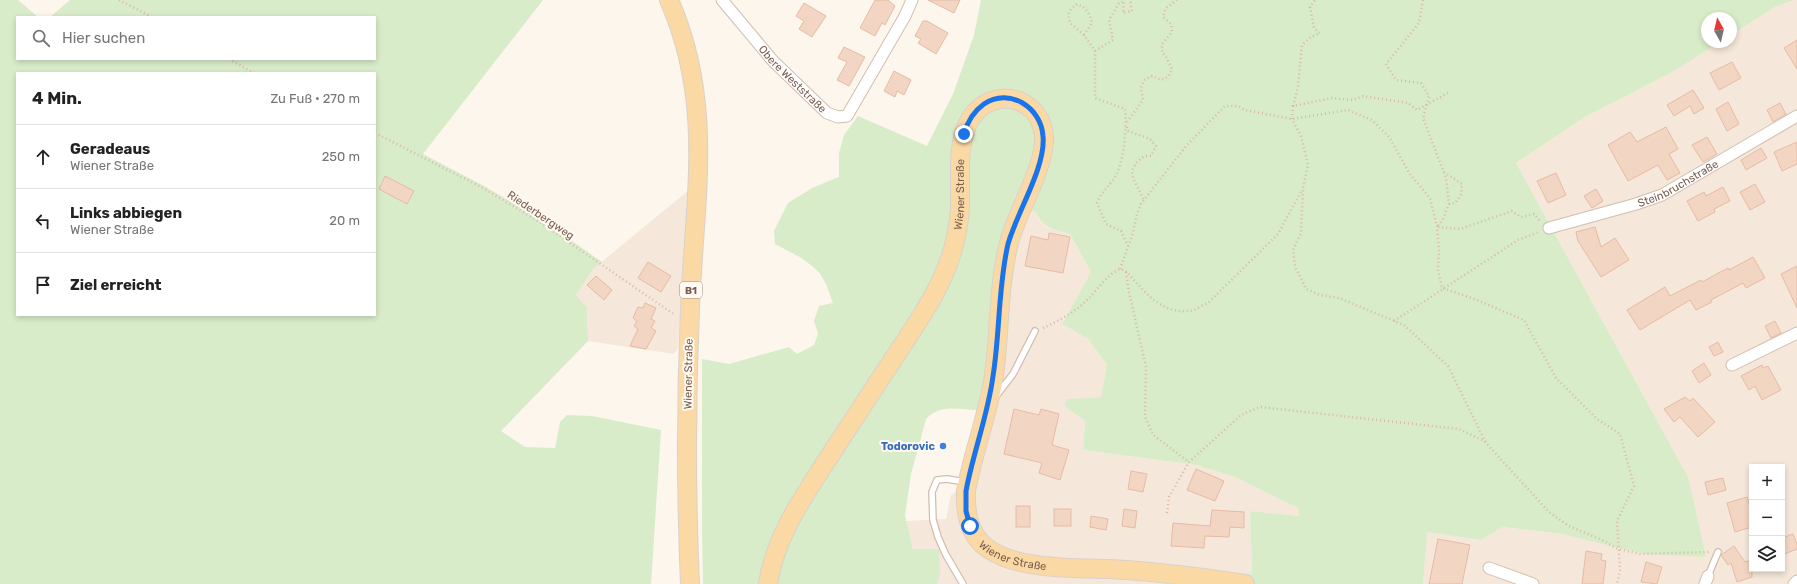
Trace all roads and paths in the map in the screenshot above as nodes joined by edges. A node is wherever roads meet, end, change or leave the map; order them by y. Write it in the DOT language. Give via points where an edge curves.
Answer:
graph roads {
  1 [pos="119,0"];
  2 [pos="669,0"];
  3 [pos="722,0"];
  4 [pos="912,0"];
  5 [pos="1130,0"];
  6 [pos="1177,0"];
  7 [pos="1315,0"];
  8 [pos="1423,0"];
  9 [pos="150,16"];
  10 [pos="1419,23"];
  11 [pos="1418,30"];
  12 [pos="1084,35"];
  13 [pos="1095,51"];
  14 [pos="231,60"];
  15 [pos="252,72"];
  16 [pos="1413,75"];
  17 [pos="1412,82"];
  18 [pos="1448,93"];
  19 [pos="1426,105"];
  20 [pos="1293,106"];
  21 [pos="1797,116"];
  22 [pos="1292,119"];
  23 [pos="1127,123"];
  24 [pos="376,134"];
  25 [pos="1444,172"];
  26 [pos="1303,188"];
  27 [pos="1144,200"];
  28 [pos="1449,204"];
  29 [pos="1438,227"];
  30 [pos="1549,228"];
  31 [pos="1128,246"];
  32 [pos="1120,269"];
  33 [pos="1126,270"];
  34 [pos="1442,288"];
  35 [pos="1393,321"];
  36 [pos="689,325"];
  37 [pos="1035,331"];
  38 [pos="1797,333"];
  39 [pos="1732,365"];
  40 [pos="988,407"];
  41 [pos="1486,443"];
  42 [pos="1189,462"];
  43 [pos="968,483"];
  44 [pos="1167,513"];
  45 [pos="1618,549"];
  46 [pos="1718,552"];
  47 [pos="1489,568"];
  48 [pos="1707,580"];
  49 [pos="1797,581"];
  50 [pos="690,584"];
  51 [pos="768,584"];
  52 [pos="963,584"];
  53 [pos="1246,584"];
  54 [pos="1533,584"];
  55 [pos="1617,584"];
  56 [pos="1794,584"];
  1 -- 9 [label="path"];
  2 -- 36 [label="main road, Wiener Straße / B1" via="684,37 694,80 698,116 699,158"];
  3 -- 4 [label="street, Obere Weststraße" via="773,61 828,113 838,117 847,116 851,110"];
  5 -- 13 [label="path" via="1132,12 1123,13 1124,1 1119,3 1109,20 1114,40"];
  6 -- 23 [label="path" via="1166,8 1163,17 1171,24 1172,32 1162,44 1162,53 1172,69 1168,77 1161,80 1152,76 1144,80 1141,88 1143,100"];
  7 -- 20 [label="path" via="1310,8 1314,28 1320,33 1310,37 1302,45 1298,87"];
  8 -- 10 [label="path"];
  10 -- 11 [label="path"];
  10 -- 17 [label="path" via="1386,64 1396,80"];
  12 -- 12 [label="path" via="1070,23 1068,15 1077,4 1090,13 1092,23"];
  12 -- 13 [label="path"];
  13 -- 23 [label="path" via="1096,98 1125,109"];
  14 -- 15 [label="path"];
  16 -- 17 [label="path"];
  17 -- 19 [label="path" via="1421,83 1429,96"];
  18 -- 19 [label="path"];
  19 -- 20 [label="path" via="1417,110 1408,103 1363,96 1352,100 1332,98"];
  19 -- 25 [label="path" via="1423,118"];
  20 -- 22 [label="path"];
  21 -- 30 [label="street, Steinbruchstraße" via="1662,195"];
  22 -- 26 [label="path" via="1301,136 1308,166"];
  22 -- 27 [label="path" via="1245,110 1238,106 1225,106 1186,146"];
  22 -- 29 [label="path" via="1348,110 1372,120 1390,138 1409,173 1430,198"];
  23 -- 27 [label="path" via="1128,131 1150,139 1156,146 1151,156 1144,156 1132,170 1133,178"];
  23 -- 31 [label="path" via="1120,162 1114,179 1101,193 1097,203 1106,224 1121,231"];
  24 -- 36 [label="path, Riederbergweg" via="483,188 538,221"];
  25 -- 28 [label="path"];
  25 -- 28 [label="path" via="1462,184 1461,195 1455,203"];
  26 -- 33 [label="path" via="1278,234 1208,303 1194,310 1176,310 1159,305"];
  26 -- 35 [label="path" via="1300,233 1293,250 1295,266 1306,288 1320,295 1339,298"];
  27 -- 31 [label="path" via="1137,214"];
  28 -- 29 [label="path"];
  29 -- 30 [label="path" via="1460,229 1512,211 1521,217 1534,214"];
  29 -- 34 [label="path" via="1438,270"];
  30 -- 34 [label="path" via="1518,240"];
  31 -- 32 [label="path"];
  32 -- 33 [label="path"];
  32 -- 37 [label="path" via="1111,274 1085,302 1060,321"];
  33 -- 42 [label="path" via="1146,367 1145,417 1153,435"];
  34 -- 35 [label="path"];
  34 -- 45 [label="path" via="1524,320 1556,378 1597,419 1620,434 1634,486 1617,521"];
  35 -- 41 [label="path" via="1404,326 1448,366"];
  36 -- 50 [label="main road, Wiener Straße / B1" via="687,458"];
  37 -- 40 [label="lane" via="1013,374"];
  38 -- 39 [label="street"];
  40 -- 43 [label="main road, Wiener Straße"];
  40 -- 51 [label="main road, Wiener Straße" via="1008,245 1038,168 1043,148 1043,131 1038,117 1026,105 1011,98 983,104 969,122 962,142 957,230 943,276 930,302 798,505 780,541"];
  41 -- 42 [label="path" via="1459,430 1260,407 1241,415"];
  41 -- 45 [label="path" via="1549,512 1569,526"];
  42 -- 44 [label="path" via="1169,498"];
  43 -- 52 [label="lane" via="937,480 932,492 933,520 938,537"];
  43 -- 53 [label="main road, Wiener Straße" via="966,511 972,531 988,550 1006,558 1030,564 1149,572"];
  45 -- 46 [label="path" via="1650,555"];
  45 -- 55 [label="path" via="1620,570"];
  46 -- 48 [label="lane"];
  47 -- 54 [label="street"];
  49 -- 56 [label="street"];
}
